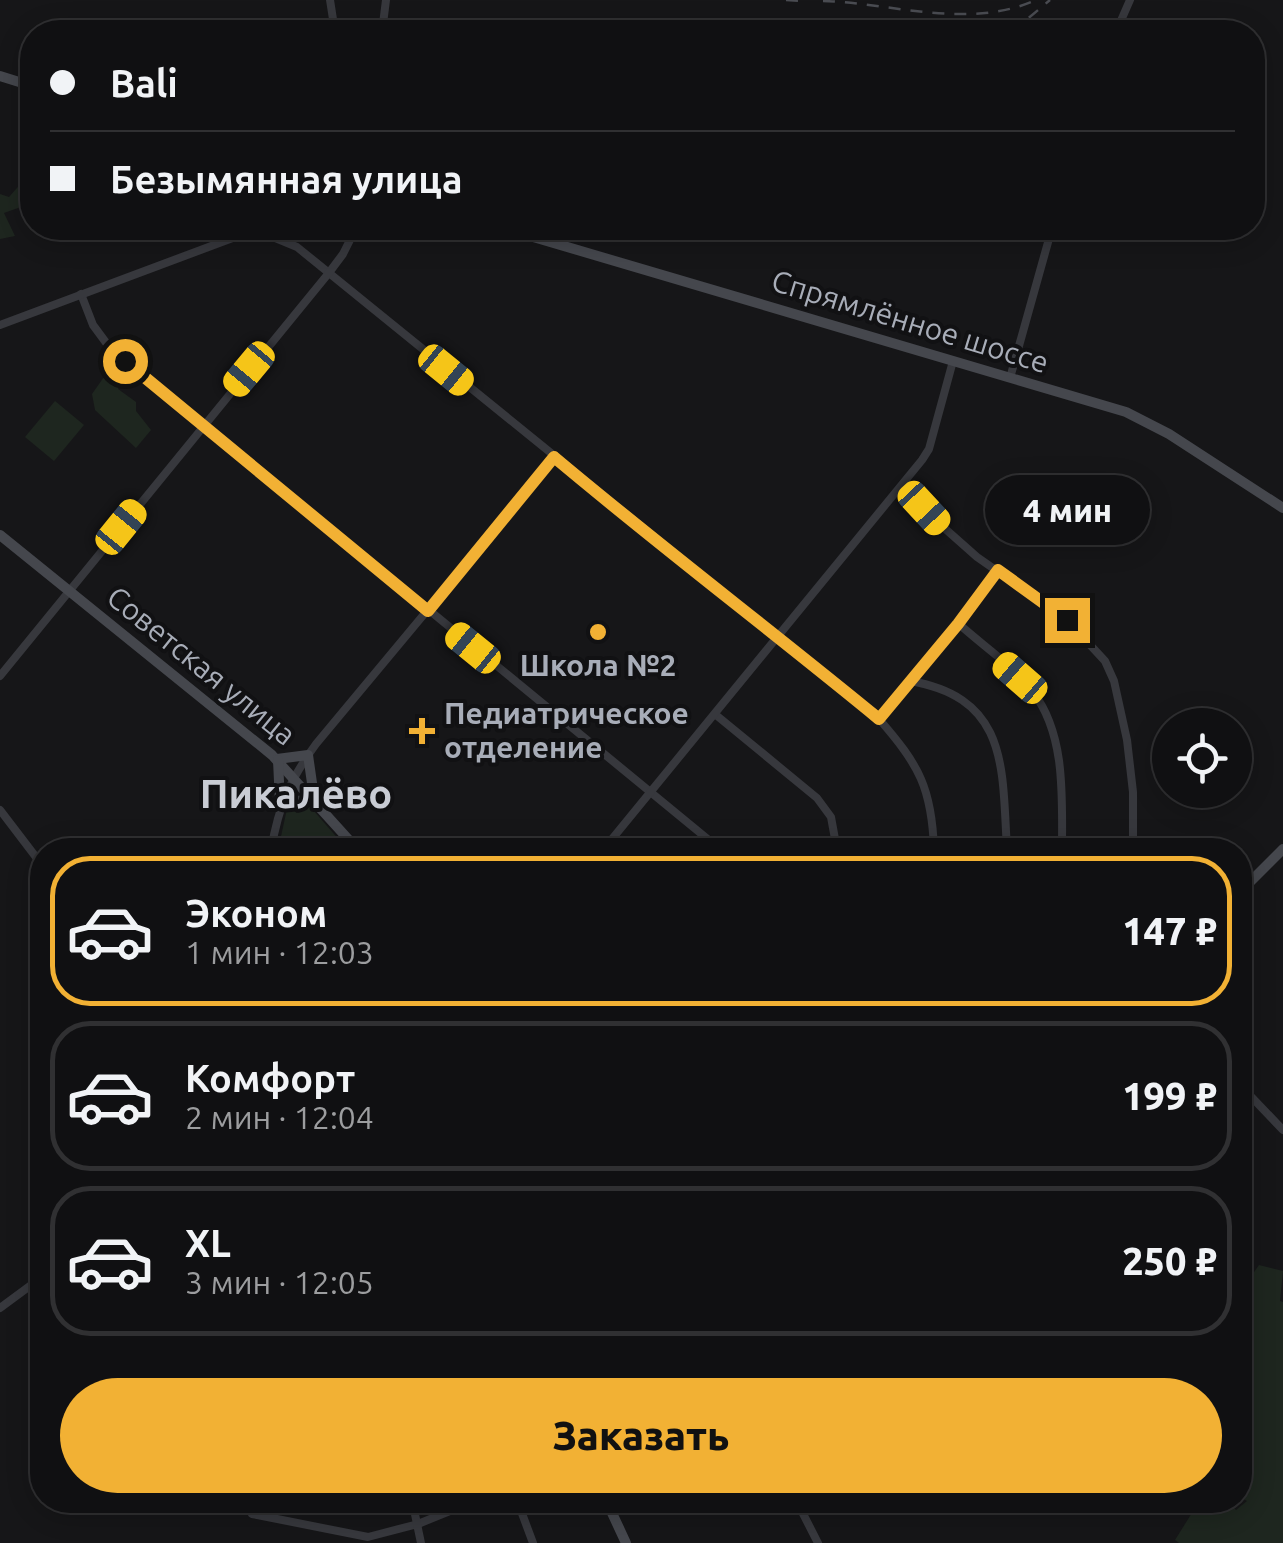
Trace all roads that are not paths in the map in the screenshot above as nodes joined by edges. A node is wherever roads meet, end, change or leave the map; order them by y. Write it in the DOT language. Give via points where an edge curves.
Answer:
graph roads {
  1 [pos="227,240"];
  2 [pos="284,240"];
  3 [pos="350,240"];
  4 [pos="545,240"];
  5 [pos="1049,240"];
  6 [pos="328,274"];
  7 [pos="81,294"];
  8 [pos="0,325"];
  9 [pos="953,361"];
  10 [pos="1010,378"];
  11 [pos="204,424"];
  12 [pos="554,457"];
  13 [pos="903,485"];
  14 [pos="1283,508"];
  15 [pos="0,534"];
  16 [pos="998,570"];
  17 [pos="70,591"];
  18 [pos="428,611"];
  19 [pos="958,624"];
  20 [pos="780,638"];
  21 [pos="0,676"];
  22 [pos="910,681"];
  23 [pos="716,715"];
  24 [pos="879,719"];
  25 [pos="308,755"];
  26 [pos="277,760"];
  27 [pos="294,775"];
  28 [pos="652,792"];
  29 [pos="314,800"];
  30 [pos="280,803"];
  31 [pos="0,810"];
  32 [pos="273,838"];
  33 [pos="347,838"];
  34 [pos="613,838"];
  35 [pos="707,838"];
  36 [pos="835,838"];
  37 [pos="933,838"];
  38 [pos="1006,838"];
  39 [pos="1061,838"];
  40 [pos="1133,838"];
  41 [pos="30,849"];
  42 [pos="1283,849"];
  43 [pos="1252,876"];
  44 [pos="1252,1098"];
  45 [pos="1283,1130"];
  46 [pos="30,1286"];
  47 [pos="0,1308"];
  48 [pos="252,1513"];
  49 [pos="415,1513"];
  50 [pos="445,1513"];
  51 [pos="522,1513"];
  52 [pos="612,1513"];
  53 [pos="802,1513"];
  54 [pos="418,1524"];
  55 [pos="815,1538"];
  56 [pos="418,1541"];
  57 [pos="534,1543"];
  58 [pos="626,1543"];
  59 [pos="804,1543"];
  1 -- 7 [label="street"];
  2 -- 6 [label="street"];
  3 -- 6 [label="street"];
  4 -- 9 [label="main road, Спрямлённое шоссе"];
  5 -- 10 [label="street"];
  6 -- 11 [label="street"];
  6 -- 12 [label="street"];
  7 -- 8 [label="street"];
  7 -- 11 [label="street" via="110,348"];
  9 -- 10 [label="main road, Спрямлённое шоссе"];
  9 -- 13 [label="street" via="930,449"];
  10 -- 14 [label="main road, Спрямлённое шоссе" via="1159,428"];
  11 -- 17 [label="street"];
  11 -- 18 [label="street"];
  12 -- 18 [label="street"];
  12 -- 20 [label="street"];
  13 -- 16 [label="street"];
  13 -- 20 [label="street"];
  15 -- 17 [label="main road, Советская улица"];
  16 -- 19 [label="street"];
  16 -- 40 [label="street" via="1067,620 1105,661 1127,740"];
  17 -- 21 [label="street"];
  17 -- 26 [label="main road, Советская улица"];
  18 -- 25 [label="street"];
  18 -- 28 [label="street"];
  19 -- 22 [label="street"];
  19 -- 39 [label="street" via="1020,678 1046,712 1056,740"];
  20 -- 23 [label="street"];
  20 -- 24 [label="street"];
  22 -- 24 [label="street"];
  22 -- 38 [label="street" via="960,696 994,738"];
  23 -- 28 [label="street"];
  23 -- 36 [label="street" via="816,798 832,816"];
  24 -- 37 [label="street" via="920,771"];
  25 -- 26 [label="main road"];
  25 -- 27 [label="street"];
  25 -- 29 [label="main road"];
  26 -- 27 [label="main road, Советская улица"];
  26 -- 30 [label="main road"];
  27 -- 29 [label="main road, Советская улица"];
  27 -- 30 [label="street"];
  28 -- 34 [label="street"];
  28 -- 35 [label="street"];
  29 -- 30 [label="main road"];
  29 -- 33 [label="main road, Советская улица"];
  30 -- 32 [label="street"];
  31 -- 41 [label="street"];
  42 -- 43 [label="main road"];
  44 -- 45 [label="street"];
  46 -- 47 [label="street"];
  48 -- 54 [label="street" via="368,1537"];
  49 -- 54 [label="street"];
  50 -- 54 [label="street"];
  51 -- 57 [label="street"];
  52 -- 58 [label="main road"];
  53 -- 55 [label="street"];
  54 -- 56 [label="street"];
  55 -- 59 [label="street"];
}
